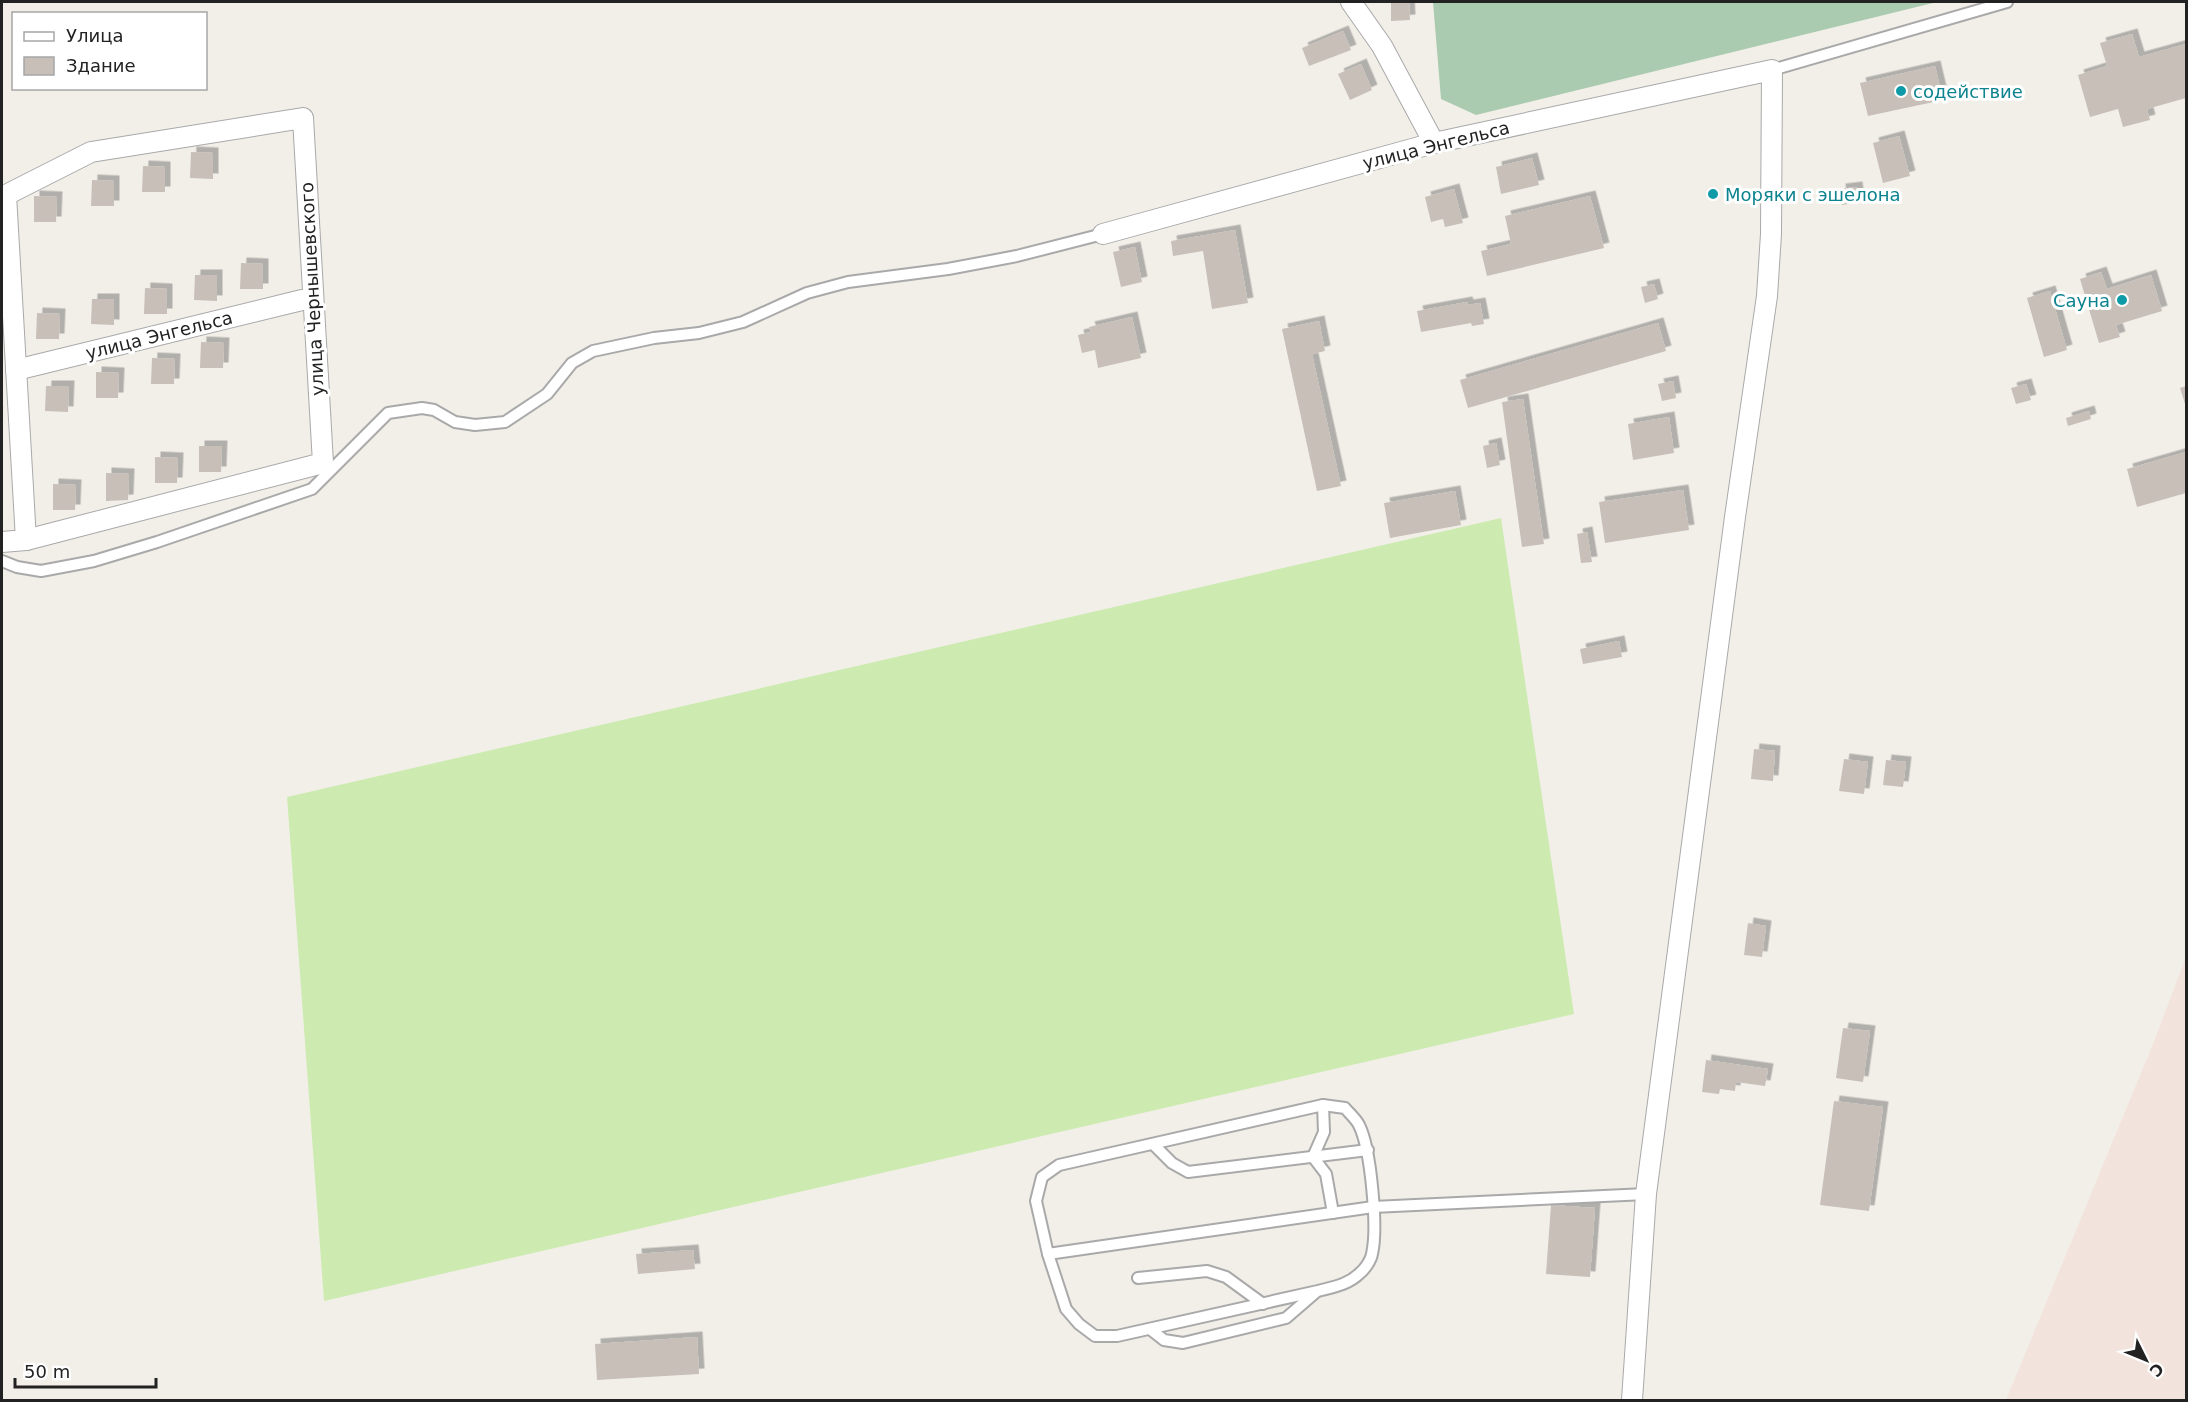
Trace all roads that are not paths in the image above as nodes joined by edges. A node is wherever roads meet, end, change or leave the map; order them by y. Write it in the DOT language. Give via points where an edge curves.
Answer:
graph roads {
  1 [pos="1351,2"];
  2 [pos="2007,2"];
  3 [pos="1772,70"];
  4 [pos="1434,143"];
  5 [pos="4,195"];
  6 [pos="1104,234"];
  7 [pos="302,300"];
  8 [pos="16,370"];
  9 [pos="26,540"];
  10 [pos="2,542"];
  11 [pos="2,561"];
  12 [pos="1323,1105"];
  13 [pos="1153,1144"];
  14 [pos="1368,1150"];
  15 [pos="1313,1157"];
  16 [pos="1646,1194"];
  17 [pos="1373,1207"];
  18 [pos="1334,1212"];
  19 [pos="1048,1254"];
  20 [pos="1138,1278"];
  21 [pos="1318,1291"];
  22 [pos="1263,1304"];
  23 [pos="1150,1329"];
  24 [pos="1632,1401"];
  1 -- 4 [label="street" via="1382,46"];
  2 -- 3 [label="lane"];
  3 -- 4 [label="street, улица Энгельса"];
  3 -- 16 [label="street" via="1767,296"];
  4 -- 6 [label="street, улица Энгельса"];
  5 -- 8 [label="street, улица Чернышевского"];
  5 -- 9 [label="street, улица Чернышевского" via="91,152 303,118 323,463"];
  6 -- 11 [label="lane" via="1017,256 848,282 807,293 743,322 593,351 572,363 547,394 505,422 455,422 422,408 388,413 312,489 94,561 41,571"];
  7 -- 8 [label="street, улица Энгельса"];
  8 -- 9 [label="street, улица Чернышевского"];
  9 -- 10 [label="street, улица Чернышевского"];
  12 -- 13 [label="lane"];
  12 -- 14 [label="lane" via="1345,1108 1359,1123"];
  12 -- 15 [label="lane" via="1324,1132"];
  13 -- 15 [label="lane" via="1188,1172"];
  13 -- 19 [label="lane" via="1059,1165 1042,1178 1036,1201"];
  14 -- 15 [label="lane"];
  14 -- 17 [label="lane"];
  15 -- 18 [label="lane" via="1326,1174"];
  16 -- 17 [label="lane"];
  16 -- 24 [label="street"];
  17 -- 18 [label="lane"];
  17 -- 21 [label="lane" via="1372,1256 1361,1273 1346,1283"];
  18 -- 19 [label="lane"];
  19 -- 23 [label="lane" via="1066,1309 1095,1336"];
  20 -- 22 [label="lane" via="1207,1271 1226,1277"];
  21 -- 22 [label="lane"];
  21 -- 23 [label="lane" via="1286,1318 1183,1343 1164,1340"];
  22 -- 23 [label="lane"];
}
